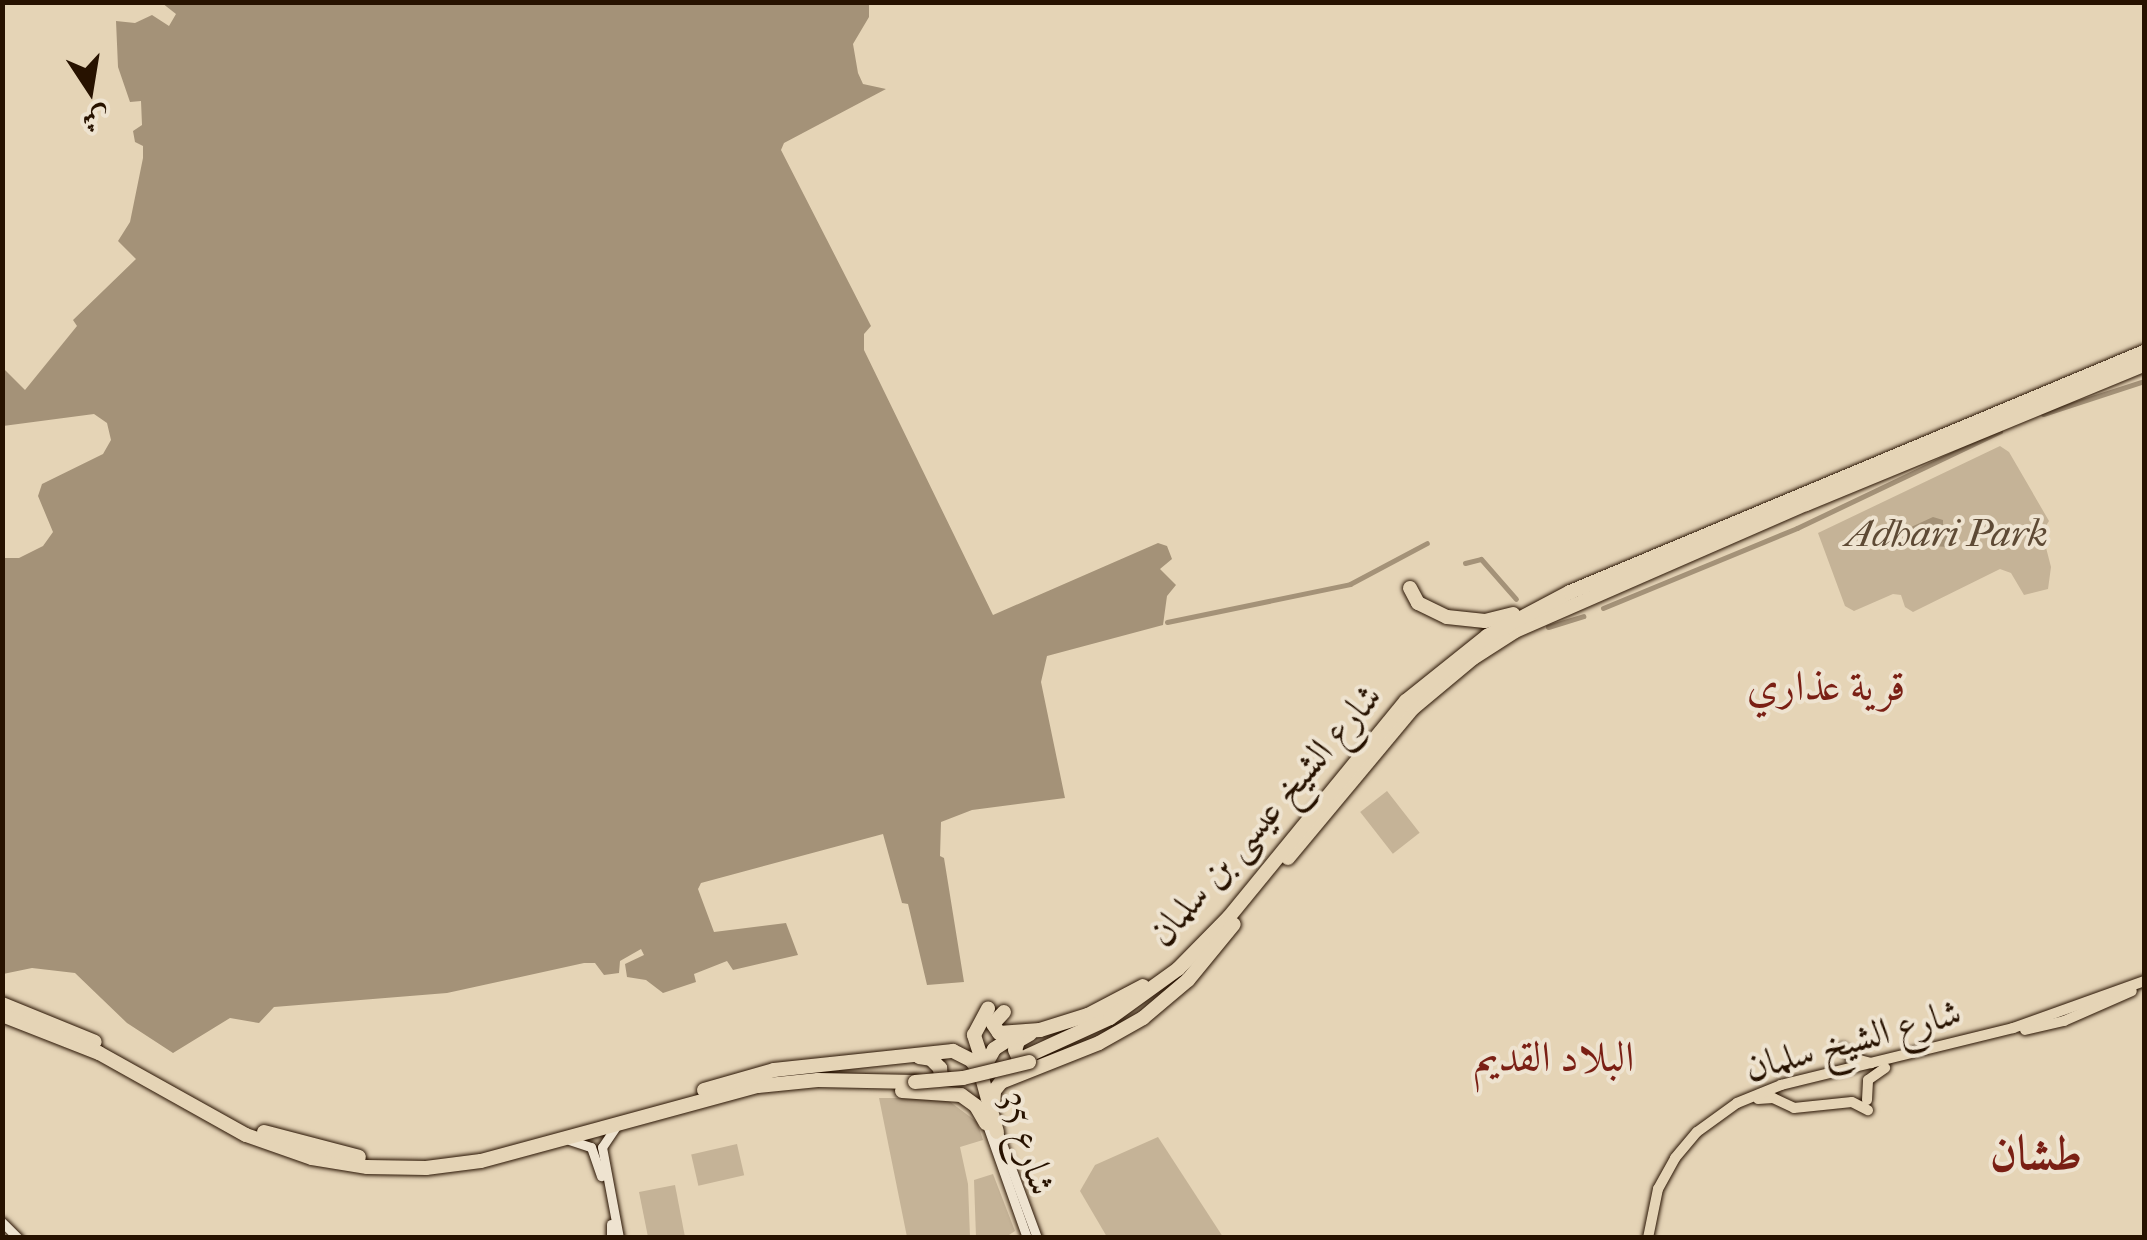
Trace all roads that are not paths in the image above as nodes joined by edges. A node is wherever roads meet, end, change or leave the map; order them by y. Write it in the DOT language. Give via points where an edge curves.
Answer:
graph roads {
  1 [pos="2144,344"];
  2 [pos="2144,352"];
  3 [pos="2120,355"];
  4 [pos="2144,368"];
  5 [pos="2044,393"];
  6 [pos="1981,419"];
  7 [pos="1410,588"];
  8 [pos="1570,592"];
  9 [pos="1464,620"];
  10 [pos="1434,631"];
  11 [pos="1232,921"];
  12 [pos="2144,982"];
  13 [pos="2127,990"];
  14 [pos="988,1009"];
  15 [pos="4,1010"];
  16 [pos="1004,1012"];
  17 [pos="973,1022"];
  18 [pos="1040,1030"];
  19 [pos="1023,1033"];
  20 [pos="936,1051"];
  21 [pos="906,1056"];
  22 [pos="1054,1062"];
  23 [pos="1028,1063"];
  24 [pos="1881,1066"];
  25 [pos="980,1069"];
  26 [pos="1820,1076"];
  27 [pos="915,1079"];
  28 [pos="704,1090"];
  29 [pos="901,1090"];
  30 [pos="942,1092"];
  31 [pos="727,1093"];
  32 [pos="1758,1099"];
  33 [pos="635,1119"];
  34 [pos="992,1122"];
  35 [pos="557,1140"];
  36 [pos="2,1222"];
  37 [pos="2,1230"];
  38 [pos="9,1238"];
  39 [pos="18,1238"];
  40 [pos="615,1238"];
  41 [pos="1028,1238"];
  42 [pos="1037,1238"];
  43 [pos="1651,1238"];
  1 -- 3 [label="highway"];
  2 -- 5 [label="highway, شارع الشيخ عيسى بن سلمان"];
  3 -- 5 [label="highway"];
  3 -- 6 [label="highway"];
  4 -- 11 [label="highway, شارع الشيخ عيسى بن سلمان" via="1514,632 1413,708"];
  5 -- 6 [label="highway, شارع الشيخ عيسى بن سلمان"];
  6 -- 8 [label="highway, شارع الشيخ عيسى بن سلمان"];
  7 -- 9 [label="highway" via="1426,609"];
  8 -- 9 [label="highway" via="1506,616"];
  8 -- 11 [label="highway, شارع الشيخ عيسى بن سلمان" via="1486,636 1406,701"];
  9 -- 10 [label="highway"];
  11 -- 18 [label="highway" via="1138,989"];
  11 -- 22 [label="highway" via="1213,954 1152,1011"];
  11 -- 23 [label="highway, شارع الشيخ عيسى بن سلمان" via="1182,975 1134,1012"];
  12 -- 13 [label="main road, شارع الشيخ سلمان"];
  13 -- 24 [label="main road, شارع الشيخ سلمان"];
  13 -- 24 [label="main road, شارع الشيخ سلمان" via="2025,1030"];
  14 -- 25 [label="highway" via="974,1031"];
  15 -- 28 [label="highway, شارع الشيخ عيسى بن سلمان" via="74,1031 241,1122 359,1157 485,1152"];
  15 -- 35 [label="highway, شارع الشيخ عيسى بن سلمان" via="236,1130 312,1158 426,1168"];
  16 -- 19 [label="highway" via="994,1020 996,1031"];
  17 -- 20 [label="highway" via="960,1043"];
  18 -- 19 [label="highway"];
  18 -- 22 [label="highway" via="1021,1038 1016,1054 1026,1064"];
  19 -- 25 [label="highway" via="1001,1042"];
  20 -- 21 [label="highway"];
  20 -- 25 [label="highway" via="953,1051"];
  21 -- 28 [label="highway" via="774,1070"];
  21 -- 29 [label="highway" via="931,1059 941,1074 929,1088"];
  22 -- 23 [label="highway"];
  23 -- 25 [label="highway" via="1000,1077"];
  23 -- 27 [label="highway, شارع الشيخ عيسى بن سلمان, bridge" via="963,1078"];
  23 -- 34 [label="highway" via="996,1086"];
  24 -- 26 [label="main road, شارع الشيخ سلمان"];
  24 -- 26 [label="main road" via="1841,1048 1836,1064"];
  24 -- 32 [label="main road, شارع الشيخ سلمان"];
  24 -- 32 [label="main road" via="1868,1080 1867,1105 1794,1108"];
  25 -- 30 [label="highway" via="963,1089"];
  25 -- 34 [label="highway"];
  26 -- 43 [label="main road, شارع الشيخ سلمان" via="1749,1097 1697,1132 1666,1173"];
  27 -- 28 [label="highway, شارع الشيخ عيسى بن سلمان" via="801,1074"];
  27 -- 31 [label="highway, شارع الشيخ عيسى بن سلمان" via="803,1081"];
  29 -- 30 [label="highway"];
  29 -- 31 [label="highway"];
  30 -- 34 [label="highway" via="972,1100"];
  31 -- 33 [label="highway, شارع الشيخ عيسى بن سلمان"];
  32 -- 43 [label="main road, شارع الشيخ سلمان" via="1720,1120 1679,1161 1663,1190"];
  33 -- 35 [label="highway, شارع الشيخ عيسى بن سلمان"];
  33 -- 40 [label="main road" via="602,1144"];
  34 -- 41 [label="main road, شارع 35"];
  34 -- 42 [label="main road, شارع 35"];
  35 -- 40 [label="main road" via="582,1141 593,1151"];
  36 -- 39 [label="main road"];
  37 -- 38 [label="main road"];
}
